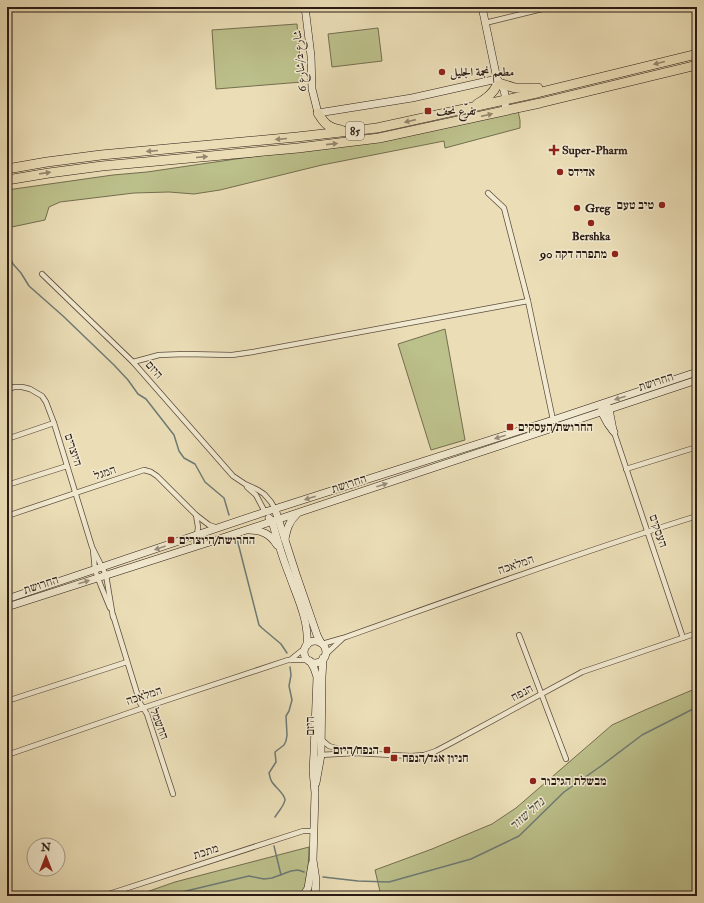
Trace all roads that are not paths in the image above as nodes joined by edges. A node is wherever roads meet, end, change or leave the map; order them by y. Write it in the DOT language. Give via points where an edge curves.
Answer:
graph roads {
  1 [pos="306,7"];
  2 [pos="482,7"];
  3 [pos="550,7"];
  4 [pos="485,23"];
  5 [pos="697,54"];
  6 [pos="697,65"];
  7 [pos="499,82"];
  8 [pos="555,88"];
  9 [pos="503,100"];
  10 [pos="471,107"];
  11 [pos="505,111"];
  12 [pos="318,112"];
  13 [pos="348,132"];
  14 [pos="303,137"];
  15 [pos="7,169"];
  16 [pos="7,180"];
  17 [pos="488,193"];
  18 [pos="42,274"];
  19 [pos="528,301"];
  20 [pos="133,362"];
  21 [pos="697,372"];
  22 [pos="697,380"];
  23 [pos="7,390"];
  24 [pos="604,403"];
  25 [pos="609,409"];
  26 [pos="601,411"];
  27 [pos="553,420"];
  28 [pos="54,423"];
  29 [pos="614,432"];
  30 [pos="7,439"];
  31 [pos="697,447"];
  32 [pos="67,466"];
  33 [pos="626,469"];
  34 [pos="245,484"];
  35 [pos="7,485"];
  36 [pos="76,493"];
  37 [pos="275,509"];
  38 [pos="265,512"];
  39 [pos="299,512"];
  40 [pos="196,514"];
  41 [pos="7,516"];
  42 [pos="697,516"];
  43 [pos="275,520"];
  44 [pos="218,528"];
  45 [pos="245,530"];
  46 [pos="647,531"];
  47 [pos="197,536"];
  48 [pos="285,541"];
  49 [pos="92,547"];
  50 [pos="281,551"];
  51 [pos="102,567"];
  52 [pos="95,570"];
  53 [pos="292,574"];
  54 [pos="106,576"];
  55 [pos="98,578"];
  56 [pos="7,599"];
  57 [pos="7,607"];
  58 [pos="113,616"];
  59 [pos="697,633"];
  60 [pos="519,635"];
  61 [pos="343,638"];
  62 [pos="683,638"];
  63 [pos="321,643"];
  64 [pos="306,647"];
  65 [pos="324,657"];
  66 [pos="288,660"];
  67 [pos="310,661"];
  68 [pos="127,662"];
  69 [pos="541,694"];
  70 [pos="7,701"];
  71 [pos="143,708"];
  72 [pos="321,739"];
  73 [pos="354,753"];
  74 [pos="318,754"];
  75 [pos="7,755"];
  76 [pos="566,759"];
  77 [pos="173,794"];
  78 [pos="313,831"];
  79 [pos="313,860"];
  80 [pos="105,896"];
  81 [pos="303,896"];
  82 [pos="315,896"];
  1 -- 12 [label="street, شارع 2/شارع 6" via="312,89"];
  2 -- 4 [label="street"];
  3 -- 4 [label="street"];
  4 -- 7 [label="street"];
  5 -- 8 [label="highway, 85, one-way"];
  6 -- 11 [label="highway, 85"];
  7 -- 8 [label="highway" via="524,89"];
  7 -- 9 [label="street" via="504,91"];
  7 -- 10 [label="highway" via="492,94"];
  7 -- 12 [label="street"];
  8 -- 9 [label="highway, 85"];
  9 -- 10 [label="highway, 85"];
  9 -- 11 [label="street"];
  10 -- 13 [label="highway, 85, one-way"];
  16 -- 11 [label="highway, 85, one-way" via="49,172 359,141"];
  12 -- 13 [label="highway" via="329,126"];
  12 -- 14 [label="highway" via="317,128"];
  13 -- 14 [label="highway, 85"];
  14 -- 15 [label="highway, 85, one-way" via="101,155"];
  17 -- 19 [label="street" via="504,208"];
  18 -- 20 [label="street, היזם"];
  19 -- 20 [label="street" via="253,352 232,355 159,355"];
  19 -- 27 [label="street"];
  20 -- 34 [label="street, היזם" via="233,476"];
  21 -- 24 [label="street, החרושת, one-way"];
  22 -- 25 [label="street, החרושת"];
  23 -- 28 [label="street, היוצרים" via="22,387 42,396"];
  24 -- 25 [label="street"];
  24 -- 26 [label="street"];
  24 -- 27 [label="street, החרושת"];
  25 -- 26 [label="street, החרושת"];
  25 -- 29 [label="street"];
  26 -- 29 [label="street"];
  39 -- 26 [label="street, החרושת, one-way"];
  27 -- 37 [label="street, החרושת, one-way"];
  28 -- 30 [label="street"];
  28 -- 32 [label="street, היוצרים"];
  29 -- 33 [label="street, העסקים"];
  31 -- 33 [label="street"];
  32 -- 35 [label="street"];
  32 -- 36 [label="street, היוצרים"];
  33 -- 46 [label="street, העסקים"];
  34 -- 37 [label="street, היזם" via="264,494"];
  34 -- 38 [label="street, היזם" via="256,495"];
  36 -- 40 [label="street, המגל" via="148,470"];
  36 -- 41 [label="street, המגל"];
  36 -- 49 [label="street, היוצרים"];
  37 -- 38 [label="street, החרושת"];
  37 -- 43 [label="street, היזם"];
  38 -- 43 [label="street, היזם"];
  38 -- 44 [label="street, החרושת"];
  39 -- 43 [label="street, החרושת"];
  39 -- 48 [label="street" via="290,522"];
  40 -- 44 [label="street, המגל"];
  40 -- 47 [label="street"];
  42 -- 46 [label="street, המלאכה"];
  43 -- 45 [label="street, החרושת"];
  43 -- 48 [label="street, היזם"];
  43 -- 50 [label="street, היזם"];
  44 -- 47 [label="street, החרושת"];
  45 -- 50 [label="street" via="265,533 275,541"];
  45 -- 54 [label="street, החרושת"];
  46 -- 61 [label="street, המלאכה"];
  46 -- 62 [label="street, העסקים"];
  47 -- 51 [label="street, החרושת, one-way"];
  48 -- 53 [label="street, היזם"];
  49 -- 51 [label="street, היוצרים"];
  49 -- 52 [label="street, היוצרים"];
  50 -- 53 [label="street, היזם"];
  51 -- 52 [label="street, החרושת"];
  51 -- 54 [label="street, היוצרים"];
  52 -- 55 [label="street, היוצרים"];
  52 -- 56 [label="street, החרושת"];
  53 -- 63 [label="street, היזם"];
  53 -- 64 [label="street, היזם" via="307,626"];
  54 -- 55 [label="street, החרושת"];
  54 -- 58 [label="street, החשמל"];
  57 -- 55 [label="street, החרושת, one-way"];
  55 -- 58 [label="street, החשמל"];
  58 -- 68 [label="street, החשמל"];
  59 -- 62 [label="street, הנפח"];
  60 -- 69 [label="street"];
  61 -- 63 [label="street, המלאכה"];
  61 -- 65 [label="street, המלאכה"];
  62 -- 69 [label="street, הנפח" via="582,672"];
  63 -- 64 [label="street, המלאכה" via="314,641"];
  63 -- 65 [label="street" via="325,648"];
  64 -- 66 [label="street, המלאכה"];
  64 -- 67 [label="street" via="305,653"];
  65 -- 67 [label="street, המלאכה" via="317,662"];
  65 -- 72 [label="street, היזם"];
  66 -- 67 [label="street, המלאכה"];
  66 -- 71 [label="street, המלאכה"];
  67 -- 74 [label="street, היזם" via="316,677"];
  68 -- 70 [label="street"];
  68 -- 71 [label="street, החשמל"];
  69 -- 73 [label="street, הנפח" via="436,751 424,755"];
  69 -- 76 [label="street"];
  71 -- 75 [label="street, המלאכה"];
  71 -- 77 [label="street, החשמל"];
  72 -- 73 [label="street, הנפח" via="329,746"];
  72 -- 74 [label="street, היזם"];
  73 -- 74 [label="street, הנפח"];
  74 -- 78 [label="street, היזם"];
  78 -- 79 [label="street, היזם"];
  78 -- 80 [label="street, מתכת" via="303,831"];
  79 -- 81 [label="street" via="308,888"];
  79 -- 82 [label="street"];
}
